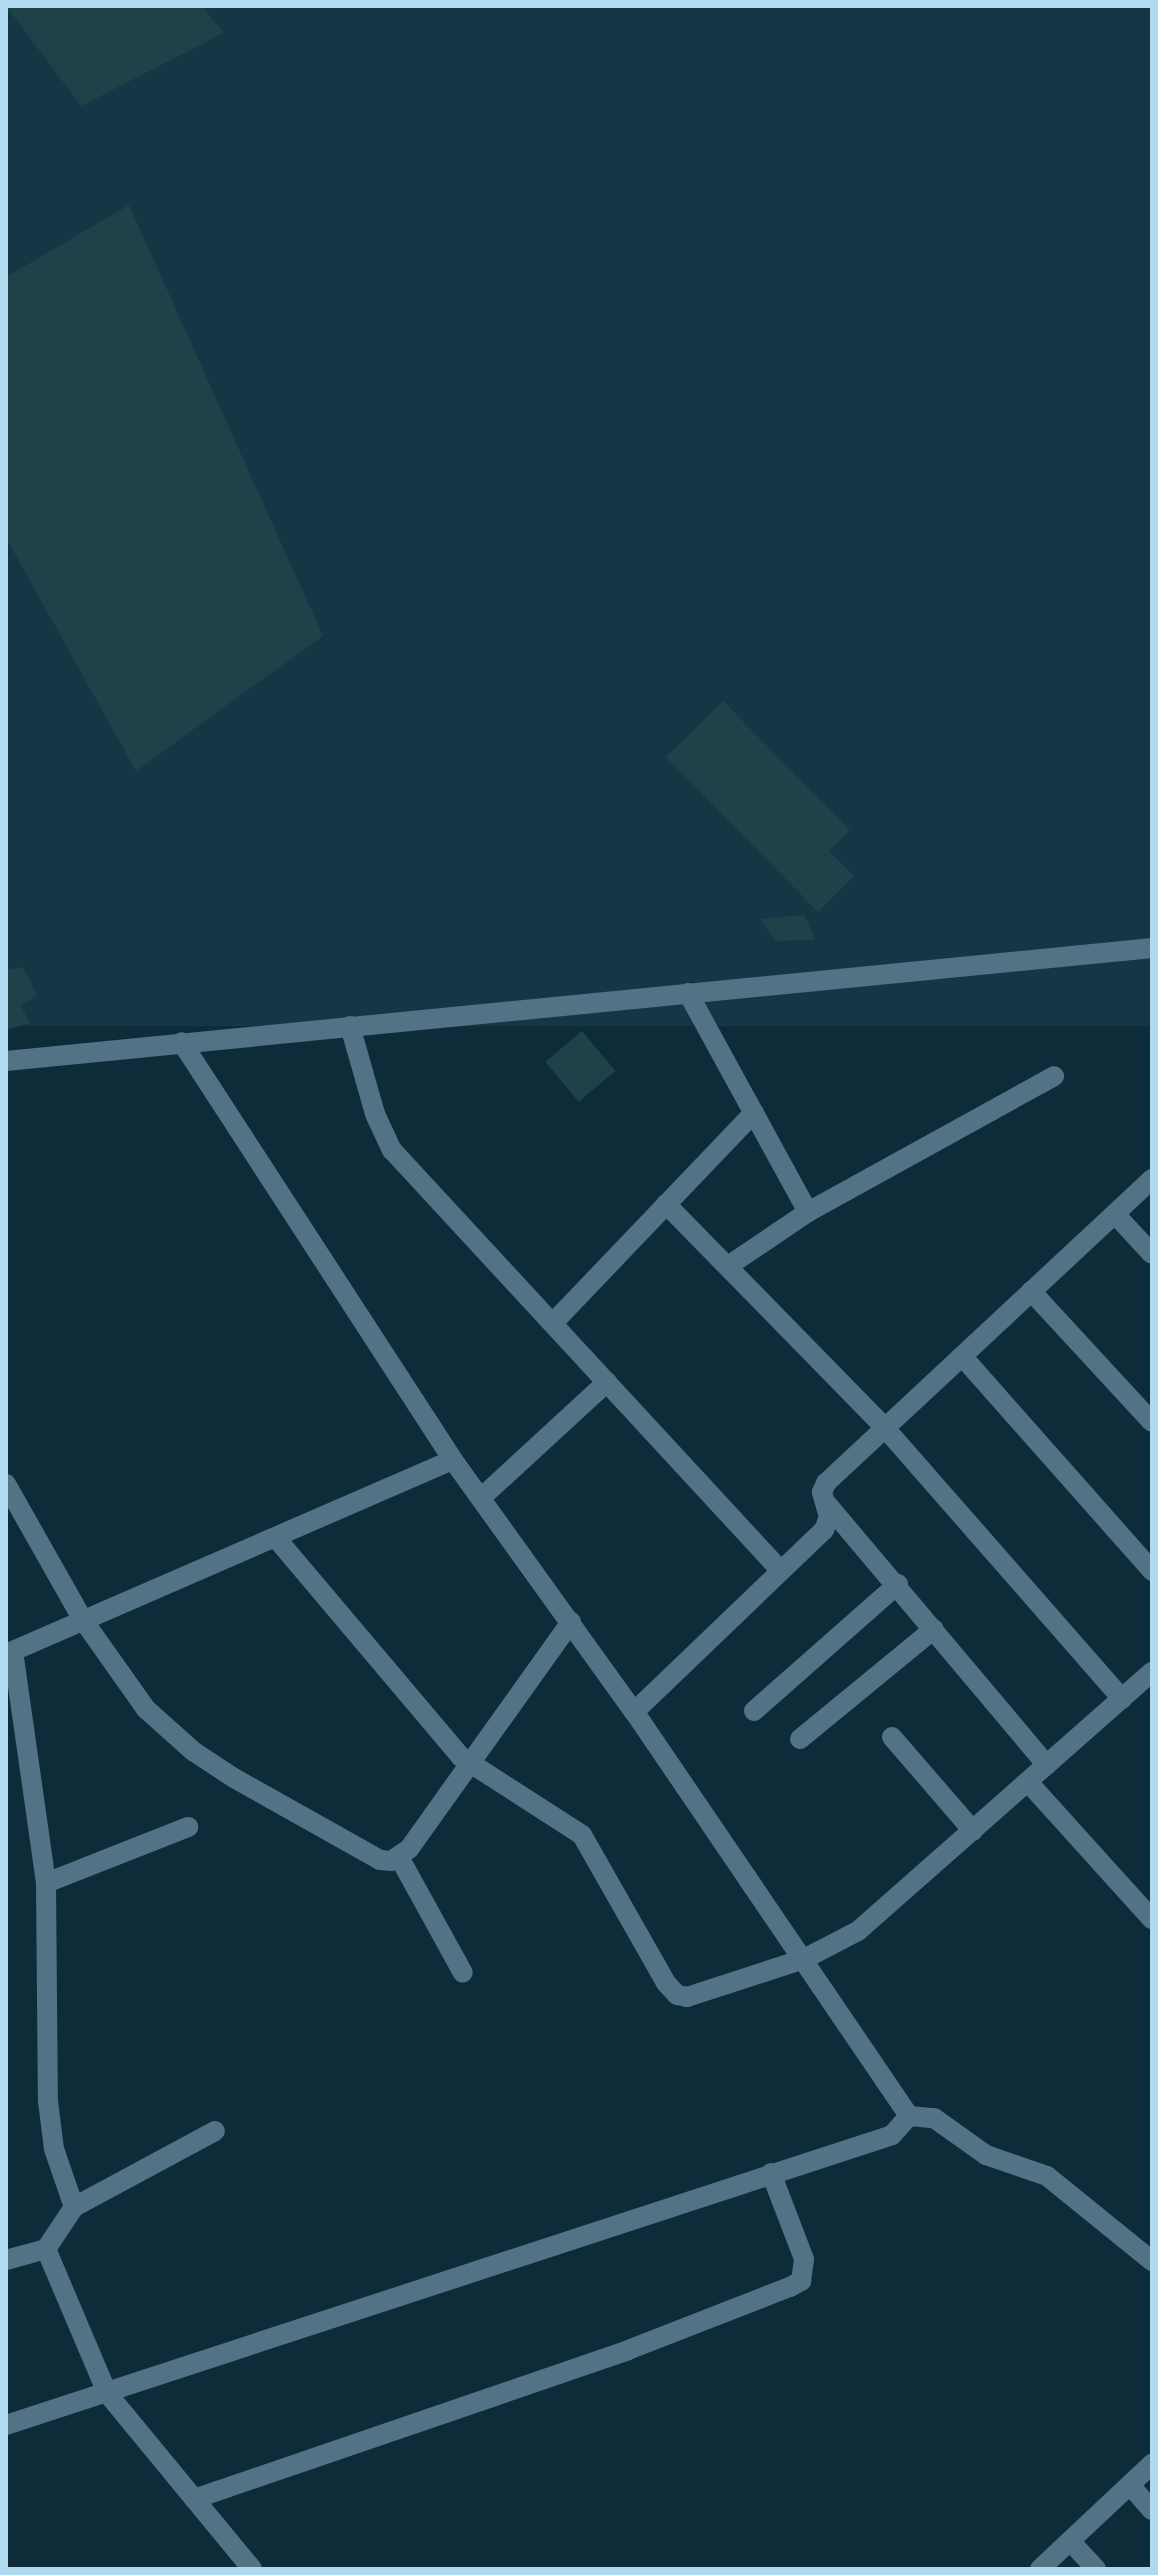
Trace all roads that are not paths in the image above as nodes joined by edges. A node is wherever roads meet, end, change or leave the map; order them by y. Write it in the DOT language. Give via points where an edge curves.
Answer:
graph roads {
  1 [pos="1152,948"];
  2 [pos="688,993"];
  3 [pos="350,1026"];
  4 [pos="182,1042"];
  5 [pos="6,1061"];
  6 [pos="1054,1076"];
  7 [pos="754,1113"];
  8 [pos="1152,1179"];
  9 [pos="666,1204"];
  10 [pos="808,1212"];
  11 [pos="1115,1214"];
  12 [pos="1152,1254"];
  13 [pos="728,1266"];
  14 [pos="1031,1291"];
  15 [pos="553,1323"];
  16 [pos="962,1356"];
  17 [pos="607,1382"];
  18 [pos="1152,1422"];
  19 [pos="885,1428"];
  20 [pos="453,1460"];
  21 [pos="6,1484"];
  22 [pos="482,1497"];
  23 [pos="827,1504"];
  24 [pos="276,1538"];
  25 [pos="781,1571"];
  26 [pos="1152,1571"];
  27 [pos="898,1584"];
  28 [pos="83,1620"];
  29 [pos="571,1622"];
  30 [pos="934,1629"];
  31 [pos="10,1653"];
  32 [pos="1152,1672"];
  33 [pos="1122,1699"];
  34 [pos="754,1711"];
  35 [pos="634,1712"];
  36 [pos="892,1737"];
  37 [pos="800,1739"];
  38 [pos="1047,1765"];
  39 [pos="472,1767"];
  40 [pos="1028,1782"];
  41 [pos="188,1827"];
  42 [pos="973,1831"];
  43 [pos="399,1857"];
  44 [pos="46,1883"];
  45 [pos="1152,1919"];
  46 [pos="804,1959"];
  47 [pos="463,1973"];
  48 [pos="909,2116"];
  49 [pos="215,2131"];
  50 [pos="771,2173"];
  51 [pos="74,2207"];
  52 [pos="46,2249"];
  53 [pos="6,2260"];
  54 [pos="1152,2261"];
  55 [pos="107,2393"];
  56 [pos="6,2425"];
  57 [pos="1152,2464"];
  58 [pos="1130,2485"];
  59 [pos="194,2499"];
  60 [pos="1152,2510"];
  61 [pos="1070,2541"];
  62 [pos="252,2569"];
  63 [pos="1040,2569"];
  64 [pos="1096,2569"];
  1 -- 2 [label="street"];
  2 -- 3 [label="street"];
  2 -- 7 [label="street"];
  3 -- 4 [label="street"];
  3 -- 15 [label="street" via="375,1114 392,1150"];
  4 -- 5 [label="street"];
  4 -- 20 [label="street"];
  6 -- 10 [label="street"];
  7 -- 9 [label="street"];
  7 -- 10 [label="street"];
  8 -- 11 [label="street"];
  9 -- 13 [label="street"];
  9 -- 15 [label="street"];
  10 -- 13 [label="street"];
  11 -- 12 [label="street"];
  11 -- 14 [label="street"];
  13 -- 19 [label="street"];
  14 -- 16 [label="street"];
  14 -- 18 [label="street"];
  15 -- 17 [label="street"];
  16 -- 19 [label="street"];
  16 -- 26 [label="street"];
  17 -- 22 [label="street"];
  17 -- 25 [label="street"];
  19 -- 23 [label="street" via="826,1483"];
  19 -- 33 [label="street"];
  20 -- 22 [label="street"];
  20 -- 24 [label="street"];
  21 -- 28 [label="street"];
  22 -- 29 [label="street"];
  23 -- 25 [label="street" via="824,1530"];
  23 -- 27 [label="street"];
  24 -- 28 [label="street"];
  24 -- 39 [label="street"];
  25 -- 35 [label="street"];
  27 -- 30 [label="street"];
  27 -- 34 [label="street"];
  28 -- 31 [label="street"];
  28 -- 43 [label="street" via="146,1709 193,1751 368,1856 391,1861"];
  29 -- 35 [label="street"];
  29 -- 39 [label="street"];
  30 -- 37 [label="street"];
  30 -- 38 [label="street"];
  31 -- 44 [label="street"];
  32 -- 33 [label="street"];
  33 -- 38 [label="street"];
  35 -- 46 [label="street"];
  36 -- 42 [label="street"];
  38 -- 40 [label="street"];
  39 -- 43 [label="street"];
  39 -- 46 [label="street" via="582,1835 677,1995 687,1997"];
  40 -- 42 [label="street"];
  40 -- 45 [label="street"];
  41 -- 44 [label="street"];
  42 -- 46 [label="street" via="858,1931"];
  43 -- 47 [label="street"];
  44 -- 51 [label="street" via="48,2101 54,2149"];
  46 -- 48 [label="street"];
  48 -- 50 [label="street" via="892,2135"];
  48 -- 54 [label="street" via="934,2118 986,2155 1047,2176"];
  49 -- 51 [label="street"];
  50 -- 55 [label="street"];
  50 -- 59 [label="street" via="804,2259 801,2281 628,2350"];
  51 -- 52 [label="street"];
  52 -- 53 [label="street"];
  52 -- 55 [label="street"];
  55 -- 56 [label="street"];
  55 -- 59 [label="street"];
  57 -- 58 [label="street"];
  58 -- 60 [label="street"];
  58 -- 61 [label="street"];
  59 -- 62 [label="street"];
  61 -- 63 [label="street"];
  61 -- 64 [label="street"];
}
